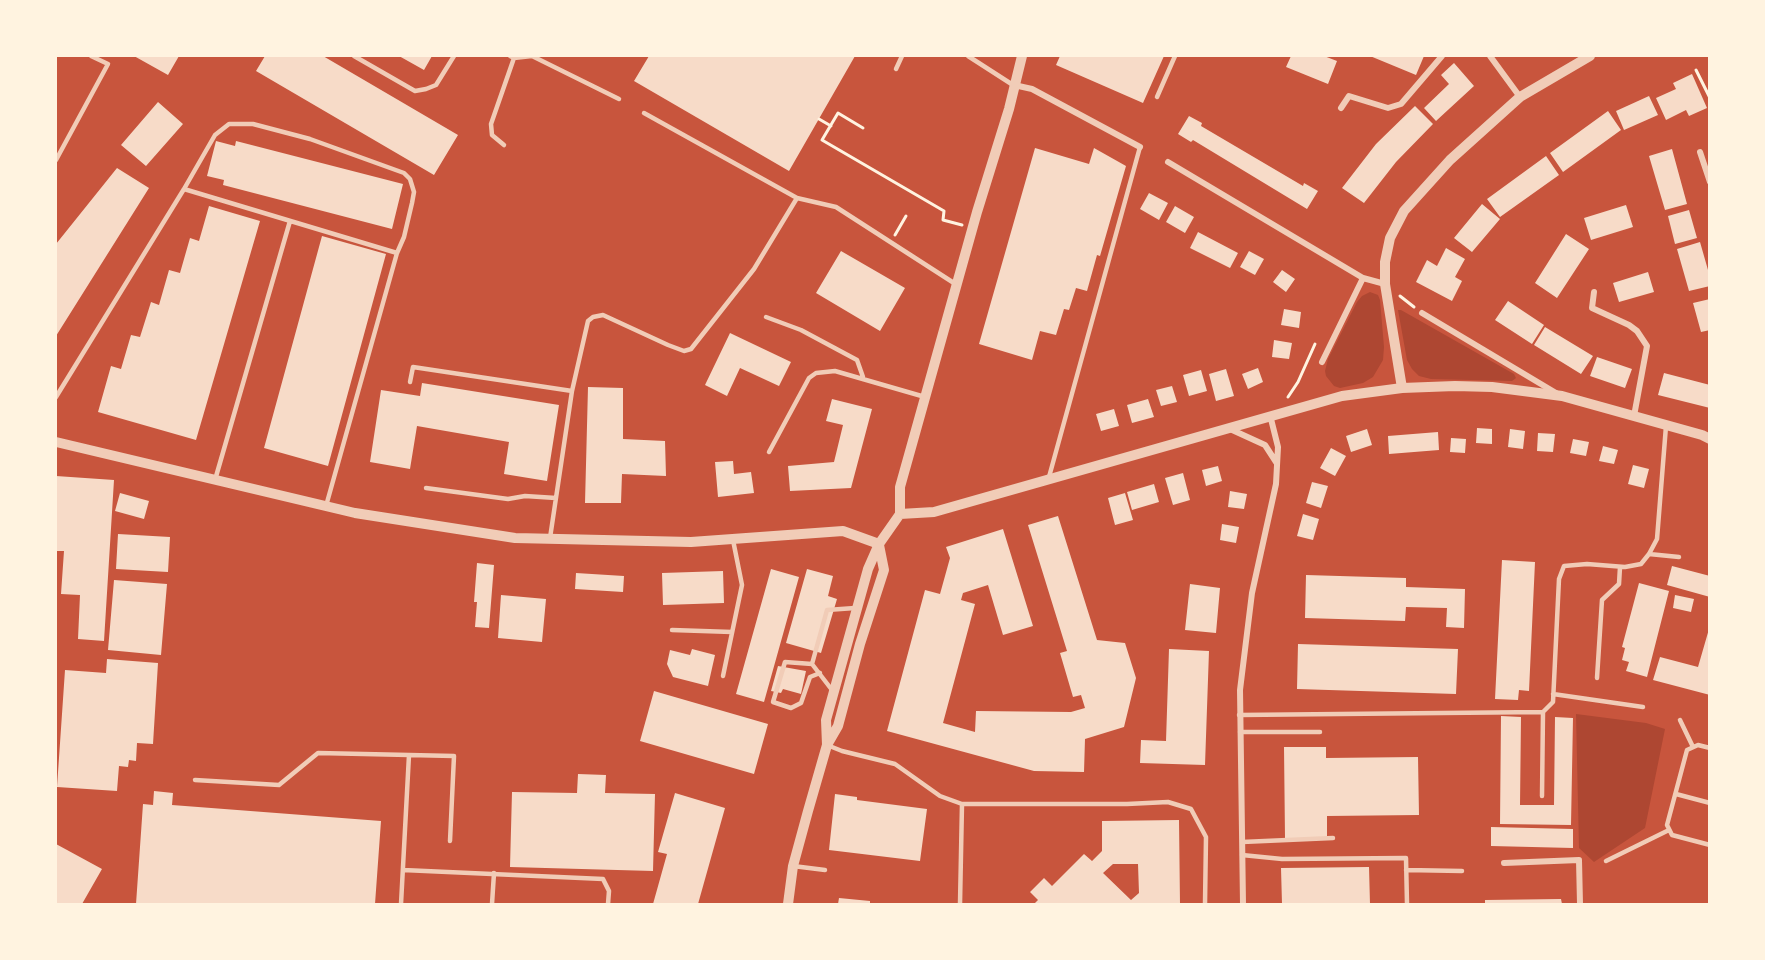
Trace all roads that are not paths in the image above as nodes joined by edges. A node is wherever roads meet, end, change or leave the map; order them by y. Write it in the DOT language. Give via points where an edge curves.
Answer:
graph roads {
  1 [pos="91,56"];
  2 [pos="356,56"];
  3 [pos="454,56"];
  4 [pos="902,56"];
  5 [pos="968,56"];
  6 [pos="1022,56"];
  7 [pos="1175,56"];
  8 [pos="1442,56"];
  9 [pos="1490,56"];
  10 [pos="1590,56"];
  11 [pos="512,57"];
  12 [pos="896,69"];
  13 [pos="1013,85"];
  14 [pos="1157,97"];
  15 [pos="1520,97"];
  16 [pos="619,99"];
  17 [pos="1341,108"];
  18 [pos="644,113"];
  19 [pos="504,146"];
  20 [pos="1140,147"];
  21 [pos="1701,152"];
  22 [pos="56,160"];
  23 [pos="1168,162"];
  24 [pos="1710,182"];
  25 [pos="184,189"];
  26 [pos="797,198"];
  27 [pos="290,221"];
  28 [pos="397,253"];
  29 [pos="1364,278"];
  30 [pos="1385,284"];
  31 [pos="957,285"];
  32 [pos="1594,292"];
  33 [pos="1422,313"];
  34 [pos="765,317"];
  35 [pos="1322,362"];
  36 [pos="863,377"];
  37 [pos="410,382"];
  38 [pos="1402,388"];
  39 [pos="572,391"];
  40 [pos="1562,396"];
  41 [pos="56,397"];
  42 [pos="925,397"];
  43 [pos="1270,415"];
  44 [pos="1634,417"];
  45 [pos="1666,426"];
  46 [pos="1228,428"];
  47 [pos="1710,439"];
  48 [pos="56,442"];
  49 [pos="769,452"];
  50 [pos="1277,462"];
  51 [pos="215,480"];
  52 [pos="1048,480"];
  53 [pos="426,489"];
  54 [pos="556,498"];
  55 [pos="326,506"];
  56 [pos="900,514"];
  57 [pos="550,538"];
  58 [pos="733,540"];
  59 [pos="879,544"];
  60 [pos="1649,554"];
  61 [pos="1678,558"];
  62 [pos="1620,567"];
  63 [pos="858,607"];
  64 [pos="672,630"];
  65 [pos="732,632"];
  66 [pos="812,664"];
  67 [pos="819,673"];
  68 [pos="723,676"];
  69 [pos="1597,678"];
  70 [pos="834,693"];
  71 [pos="1553,694"];
  72 [pos="1643,707"];
  73 [pos="1543,712"];
  74 [pos="1239,715"];
  75 [pos="1680,720"];
  76 [pos="1240,732"];
  77 [pos="1320,732"];
  78 [pos="827,746"];
  79 [pos="1693,747"];
  80 [pos="1710,748"];
  81 [pos="409,755"];
  82 [pos="195,780"];
  83 [pos="1676,794"];
  84 [pos="1542,795"];
  85 [pos="1710,803"];
  86 [pos="962,804"];
  87 [pos="1670,830"];
  88 [pos="1333,838"];
  89 [pos="450,841"];
  90 [pos="1242,842"];
  91 [pos="1710,845"];
  92 [pos="1242,855"];
  93 [pos="1606,861"];
  94 [pos="1504,863"];
  95 [pos="793,866"];
  96 [pos="403,870"];
  97 [pos="825,870"];
  98 [pos="1406,870"];
  99 [pos="1462,871"];
  100 [pos="494,873"];
  101 [pos="401,904"];
  102 [pos="492,904"];
  103 [pos="608,904"];
  104 [pos="788,904"];
  105 [pos="960,904"];
  106 [pos="1205,904"];
  107 [pos="1243,904"];
  108 [pos="1407,904"];
  109 [pos="1580,904"];
  1 -- 22 [label="lane" via="108,64"];
  2 -- 3 [label="lane" via="415,91 436,85"];
  4 -- 12 [label="lane"];
  5 -- 13 [label="lane"];
  6 -- 13 [label="street"];
  7 -- 14 [label="lane"];
  8 -- 17 [label="street" via="1401,104 1388,108 1349,96"];
  9 -- 15 [label="street"];
  10 -- 15 [label="street"];
  11 -- 16 [label="lane" via="532,56"];
  11 -- 19 [label="lane" via="490,124 492,135"];
  13 -- 20 [label="street" via="1032,89"];
  13 -- 31 [label="street"];
  15 -- 30 [label="street" via="1450,160 1404,211 1390,238"];
  18 -- 26 [label="lane"];
  20 -- 52 [label="lane"];
  21 -- 24 [label="street"];
  23 -- 29 [label="street"];
  25 -- 27 [label="lane"];
  25 -- 28 [label="lane" via="215,135 229,124 253,124 310,139 404,173 410,179 414,192"];
  25 -- 41 [label="lane"];
  26 -- 31 [label="lane" via="837,207"];
  26 -- 39 [label="lane" via="754,269 691,349 684,351 668,345 603,315 593,317 588,321"];
  27 -- 28 [label="lane"];
  27 -- 51 [label="lane"];
  28 -- 55 [label="lane"];
  29 -- 30 [label="street"];
  29 -- 35 [label="street"];
  30 -- 38 [label="street"];
  31 -- 42 [label="street"];
  32 -- 44 [label="street" via="1592,308 1629,325 1647,346"];
  33 -- 40 [label="street"];
  34 -- 36 [label="lane" via="801,330 857,360"];
  36 -- 42 [label="lane"];
  36 -- 49 [label="lane" via="825,370 809,378"];
  37 -- 39 [label="lane" via="413,367"];
  38 -- 40 [label="street" via="1492,387"];
  38 -- 43 [label="street" via="1342,396"];
  39 -- 54 [label="lane"];
  40 -- 44 [label="street"];
  42 -- 56 [label="street" via="900,487"];
  43 -- 46 [label="street"];
  43 -- 50 [label="street" via="1278,447"];
  44 -- 45 [label="street"];
  45 -- 47 [label="street"];
  45 -- 60 [label="lane" via="1657,539"];
  46 -- 50 [label="street" via="1265,445"];
  46 -- 52 [label="street"];
  48 -- 51 [label="street"];
  50 -- 74 [label="street" via="1276,484 1252,593"];
  51 -- 55 [label="street"];
  52 -- 56 [label="street" via="934,512"];
  53 -- 54 [label="lane" via="508,499"];
  54 -- 57 [label="lane"];
  55 -- 57 [label="street" via="515,538"];
  56 -- 59 [label="street"];
  57 -- 58 [label="street"];
  58 -- 59 [label="street" via="843,531"];
  58 -- 65 [label="lane" via="742,585"];
  59 -- 63 [label="street"];
  59 -- 78 [label="street" via="884,570 838,726"];
  60 -- 61 [label="lane"];
  60 -- 62 [label="lane" via="1641,564"];
  62 -- 69 [label="lane" via="1619,584 1602,600"];
  62 -- 71 [label="lane" via="1564,566 1559,579"];
  63 -- 66 [label="lane" via="828,610"];
  63 -- 70 [label="street"];
  64 -- 65 [label="lane"];
  65 -- 68 [label="lane"];
  66 -- 67 [label="lane"];
  66 -- 67 [label="lane" via="785,662 773,702 791,708 801,703 810,677"];
  67 -- 70 [label="lane"];
  70 -- 78 [label="street" via="826,720"];
  71 -- 72 [label="lane"];
  71 -- 73 [label="lane" via="1553,702"];
  73 -- 74 [label="lane"];
  73 -- 84 [label="lane"];
  74 -- 76 [label="street"];
  75 -- 79 [label="lane"];
  76 -- 77 [label="lane"];
  76 -- 90 [label="street"];
  78 -- 86 [label="lane" via="895,764 940,796"];
  78 -- 95 [label="street"];
  79 -- 80 [label="lane"];
  79 -- 83 [label="lane" via="1687,750"];
  81 -- 82 [label="lane" via="318,753 279,785"];
  81 -- 89 [label="lane" via="454,756"];
  81 -- 96 [label="lane"];
  83 -- 85 [label="lane"];
  83 -- 87 [label="lane" via="1667,825"];
  86 -- 105 [label="lane"];
  86 -- 106 [label="lane" via="1168,802 1191,809 1206,837"];
  87 -- 91 [label="lane" via="1672,835"];
  87 -- 93 [label="lane"];
  88 -- 90 [label="lane"];
  90 -- 92 [label="street"];
  92 -- 98 [label="lane" via="1282,859 1406,858"];
  92 -- 107 [label="street"];
  94 -- 109 [label="street" via="1579,860"];
  95 -- 97 [label="lane"];
  95 -- 104 [label="street"];
  96 -- 100 [label="lane"];
  96 -- 101 [label="lane"];
  98 -- 99 [label="lane"];
  98 -- 108 [label="lane"];
  100 -- 102 [label="lane"];
  100 -- 103 [label="lane" via="603,879 609,891"];
}
